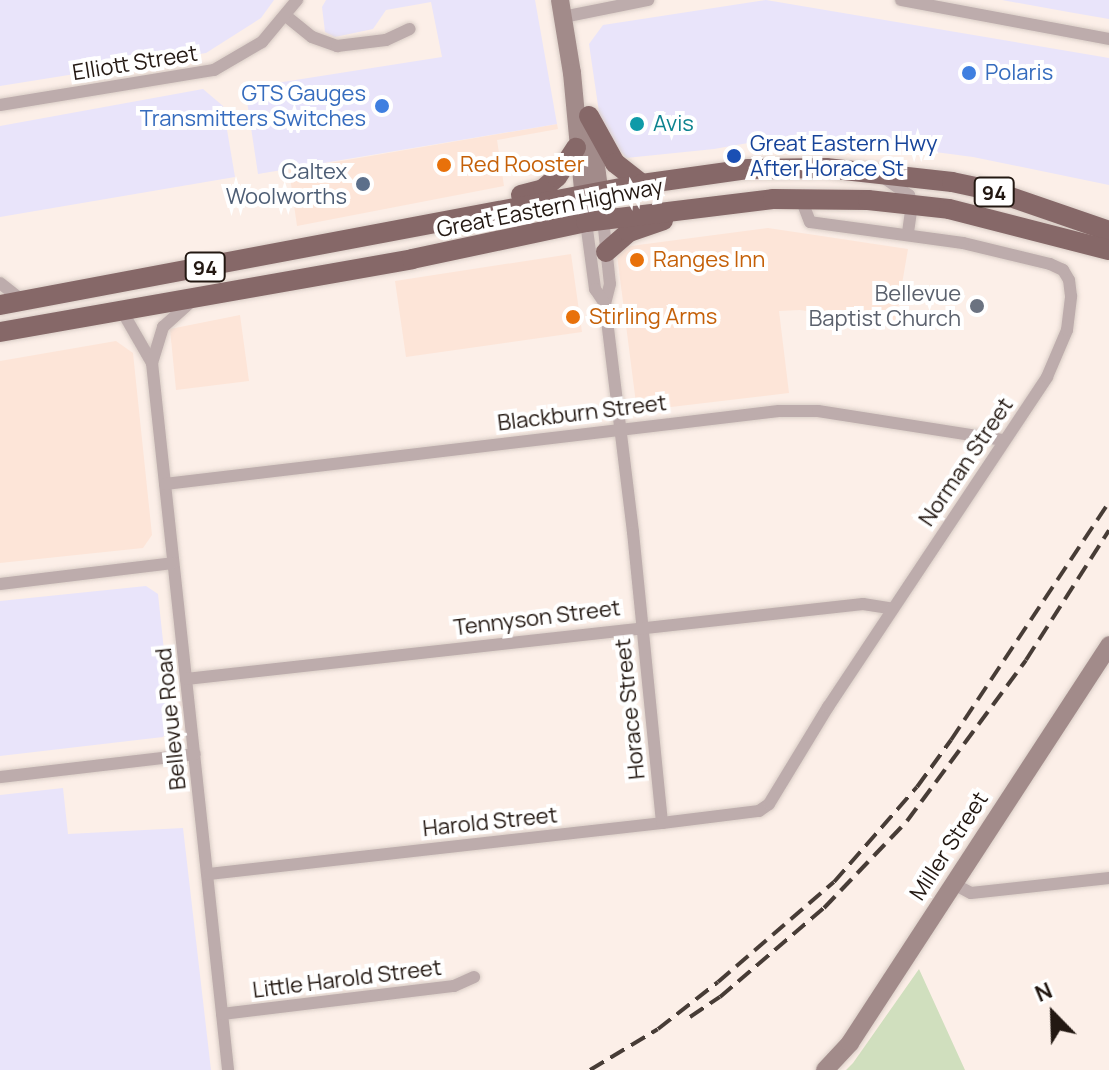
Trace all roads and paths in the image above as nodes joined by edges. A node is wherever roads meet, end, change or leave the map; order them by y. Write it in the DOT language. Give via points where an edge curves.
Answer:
graph roads {
  1 [pos="297,0"];
  2 [pos="648,0"];
  3 [pos="901,0"];
  4 [pos="562,8"];
  5 [pos="286,16"];
  6 [pos="410,29"];
  7 [pos="1109,39"];
  8 [pos="572,73"];
  9 [pos="0,105"];
  10 [pos="589,116"];
  11 [pos="576,148"];
  12 [pos="874,171"];
  13 [pos="642,184"];
  14 [pos="590,194"];
  15 [pos="801,198"];
  16 [pos="912,204"];
  17 [pos="679,208"];
  18 [pos="461,217"];
  19 [pos="594,221"];
  20 [pos="1109,231"];
  21 [pos="908,234"];
  22 [pos="1109,250"];
  23 [pos="606,252"];
  24 [pos="0,283"];
  25 [pos="196,297"];
  26 [pos="22,300"];
  27 [pos="605,304"];
  28 [pos="0,305"];
  29 [pos="122,311"];
  30 [pos="0,332"];
  31 [pos="152,363"];
  32 [pos="621,429"];
  33 [pos="1004,440"];
  34 [pos="165,484"];
  35 [pos="173,563"];
  36 [pos="0,584"];
  37 [pos="893,609"];
  38 [pos="642,626"];
  39 [pos="1109,645"];
  40 [pos="186,679"];
  41 [pos="195,754"];
  42 [pos="0,777"];
  43 [pos="772,800"];
  44 [pos="662,823"];
  45 [pos="208,874"];
  46 [pos="1109,878"];
  47 [pos="952,883"];
  48 [pos="474,977"];
  49 [pos="222,1014"];
  50 [pos="228,1070"];
  51 [pos="825,1070"];
  1 -- 5 [label="street, Elliott Street"];
  2 -- 4 [label="street"];
  3 -- 7 [label="street"];
  4 -- 8 [label="main road"];
  5 -- 6 [label="street" via="312,37 337,46 386,40"];
  5 -- 9 [label="street, Elliott Street" via="262,42 214,70"];
  8 -- 10 [label="main road"];
  8 -- 11 [label="main road"];
  10 -- 13 [label="highway" via="615,163"];
  10 -- 14 [label="main road"];
  11 -- 14 [label="main road"];
  11 -- 18 [label="highway" via="543,189"];
  12 -- 13 [label="highway, Great Eastern Highway / 94" via="763,168"];
  12 -- 16 [label="street" via="909,195"];
  12 -- 20 [label="highway, Great Eastern Highway / 94" via="990,190"];
  13 -- 14 [label="highway, Great Eastern Highway / 94"];
  14 -- 18 [label="highway, Great Eastern Highway / 94"];
  14 -- 19 [label="main road"];
  15 -- 16 [label="highway, Great Eastern Highway / 94"];
  15 -- 17 [label="highway, Great Eastern Highway / 94"];
  15 -- 21 [label="street, Norman Street" via="810,222"];
  16 -- 21 [label="street"];
  16 -- 22 [label="highway, Great Eastern Highway / 94"];
  17 -- 19 [label="highway, Great Eastern Highway / 94"];
  17 -- 23 [label="highway" via="669,218 629,232"];
  18 -- 26 [label="highway, Great Eastern Highway / 94"];
  19 -- 23 [label="street, Horace Street"];
  19 -- 25 [label="highway, Great Eastern Highway / 94"];
  19 -- 27 [label="street, Horace Street" via="595,289"];
  21 -- 33 [label="street, Norman Street" via="1050,264 1069,280 1067,330 1057,359"];
  23 -- 27 [label="street, Horace Street" via="610,284"];
  24 -- 26 [label="street"];
  25 -- 29 [label="highway, Great Eastern Highway / 94"];
  25 -- 31 [label="street, Bellevue Road" via="163,327"];
  26 -- 28 [label="highway, Great Eastern Highway / 94"];
  27 -- 32 [label="street, Horace Street"];
  29 -- 30 [label="highway, Great Eastern Highway / 94"];
  29 -- 31 [label="street, Bellevue Road"];
  31 -- 34 [label="street, Bellevue Road"];
  32 -- 33 [label="street, Blackburn Street" via="818,411"];
  32 -- 34 [label="street, Blackburn Street"];
  32 -- 38 [label="street, Horace Street"];
  33 -- 37 [label="street, Norman Street"];
  34 -- 35 [label="street, Bellevue Road"];
  35 -- 36 [label="street"];
  35 -- 40 [label="street, Bellevue Road"];
  37 -- 38 [label="street, Tennyson Street" via="863,604"];
  37 -- 43 [label="street, Norman Street"];
  38 -- 40 [label="street, Tennyson Street"];
  38 -- 44 [label="street, Horace Street"];
  39 -- 47 [label="main road, Miller Street"];
  40 -- 41 [label="street, Bellevue Road"];
  41 -- 42 [label="street"];
  41 -- 45 [label="street, Bellevue Road"];
  43 -- 44 [label="street, Harold Street" via="759,811"];
  44 -- 45 [label="street, Harold Street"];
  45 -- 49 [label="street, Bellevue Road"];
  46 -- 47 [label="street" via="971,893"];
  47 -- 51 [label="main road, Miller Street" via="850,1043"];
  48 -- 49 [label="street, Little Harold Street" via="454,986"];
  49 -- 50 [label="street, Bellevue Road"];
}
